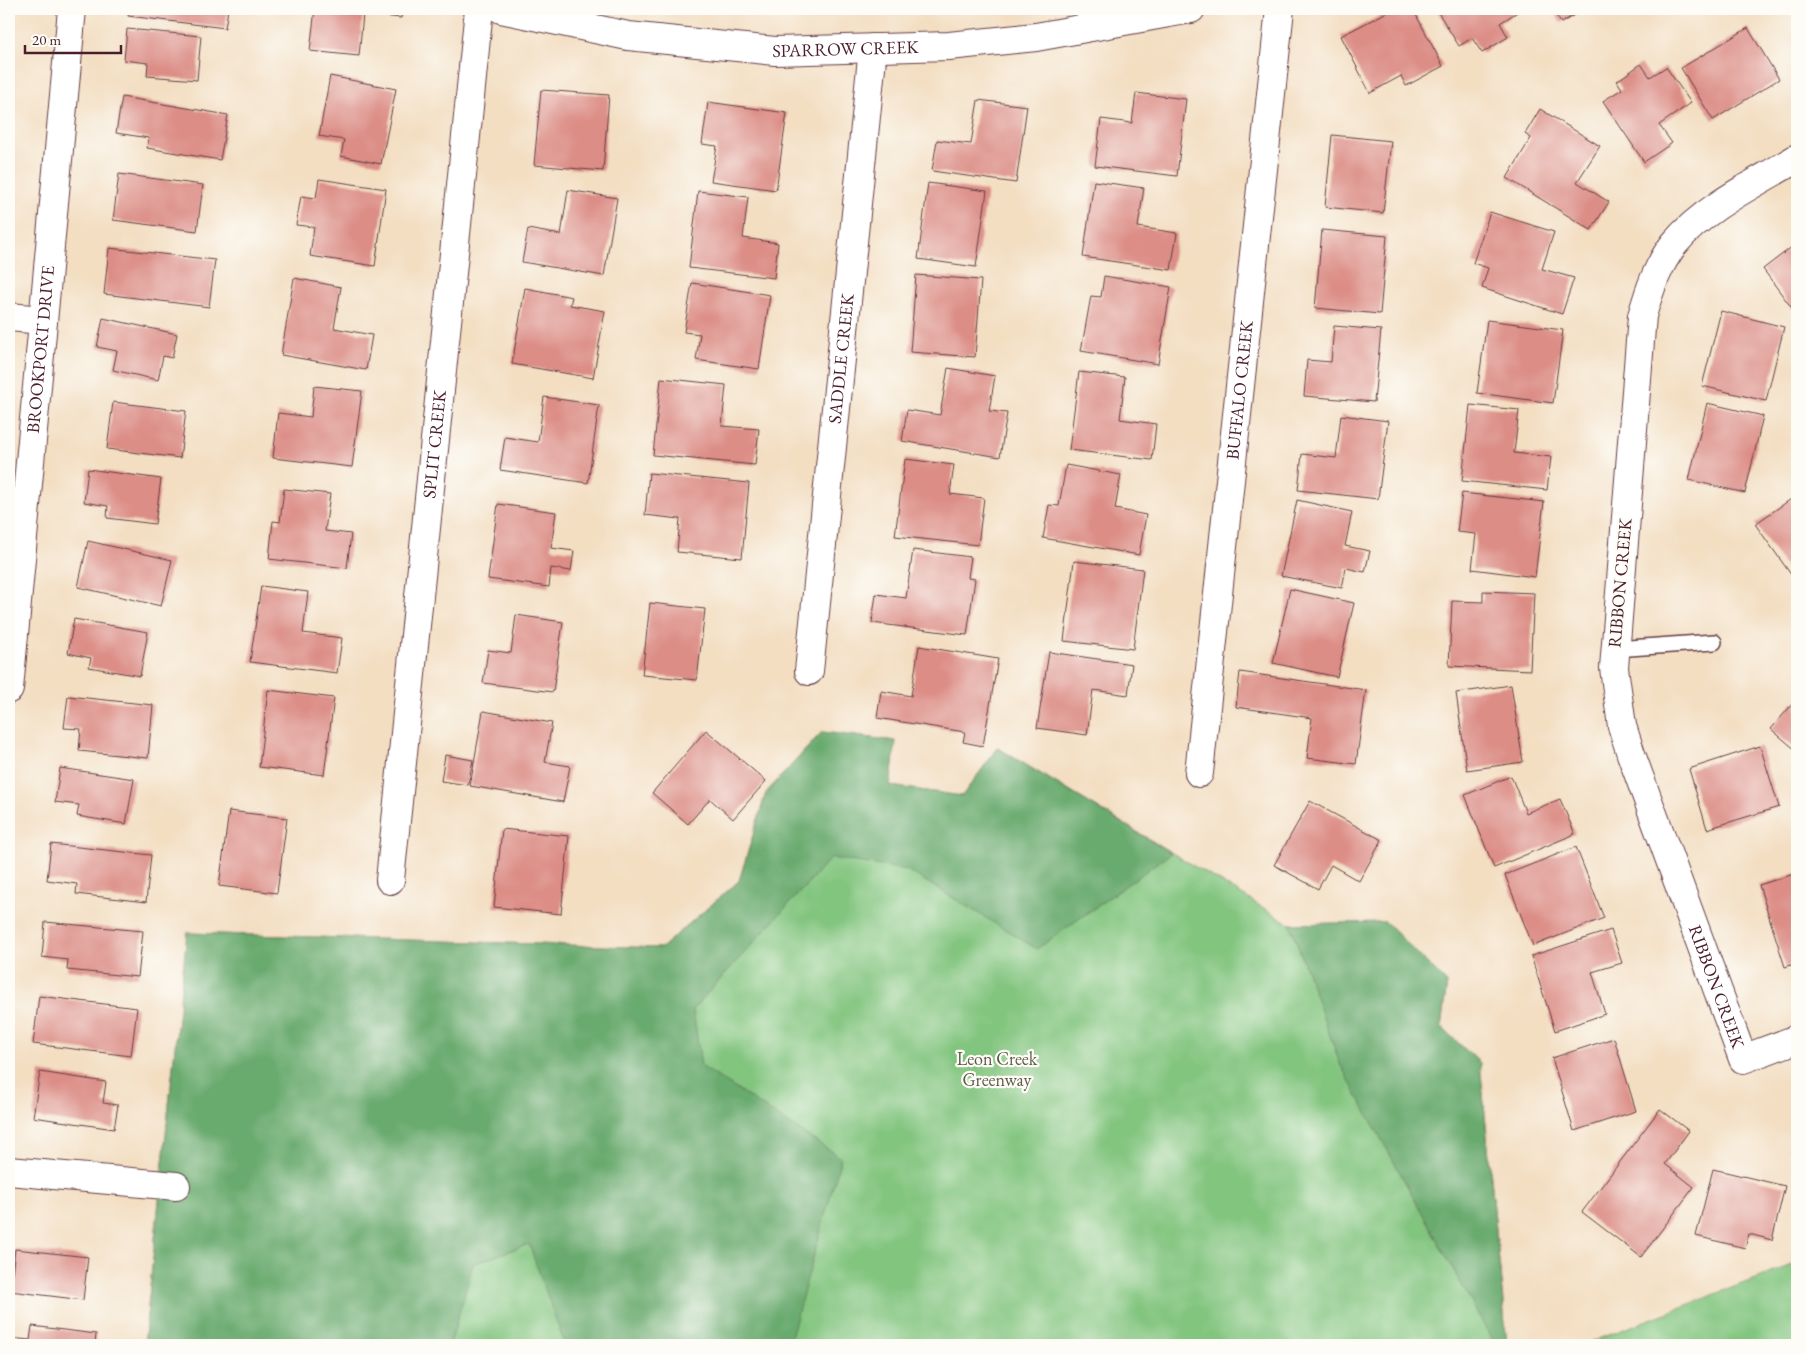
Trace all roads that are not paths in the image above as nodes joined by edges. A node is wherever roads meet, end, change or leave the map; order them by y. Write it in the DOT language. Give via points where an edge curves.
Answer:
graph roads {
  1 [pos="72,9"];
  2 [pos="479,9"];
  3 [pos="501,9"];
  4 [pos="1190,9"];
  5 [pos="1280,9"];
  6 [pos="873,48"];
  7 [pos="1797,158"];
  8 [pos="9,317"];
  9 [pos="43,320"];
  10 [pos="1714,642"];
  11 [pos="1615,649"];
  12 [pos="809,670"];
  13 [pos="9,689"];
  14 [pos="1199,772"];
  15 [pos="390,880"];
  16 [pos="1797,1039"];
  17 [pos="9,1171"];
  18 [pos="176,1186"];
  1 -- 9 [label="street, BROOKPORT DRIVE"];
  2 -- 15 [label="street, SPLIT CREEK"];
  3 -- 6 [label="street, SPARROW CREEK" via="628,36 775,51"];
  4 -- 6 [label="street, SPARROW CREEK" via="1036,37 949,46"];
  5 -- 14 [label="street, BUFFALO CREEK"];
  6 -- 12 [label="street, SADDLE CREEK"];
  7 -- 11 [label="street, RIBBON CREEK" via="1711,212 1675,244 1650,285 1642,316"];
  8 -- 9 [label="street"];
  9 -- 13 [label="street, BROOKPORT DRIVE"];
  10 -- 11 [label="lane"];
  11 -- 16 [label="street, RIBBON CREEK" via="1614,668 1622,726 1743,1059"];
  17 -- 18 [label="street"];
}
